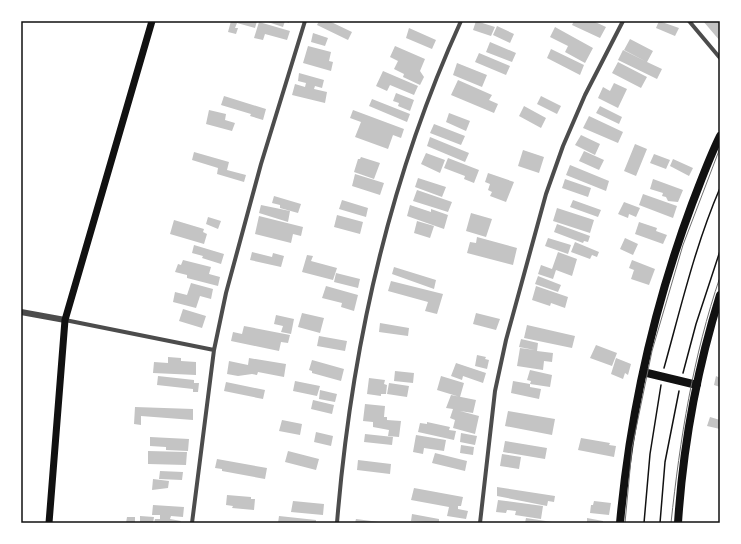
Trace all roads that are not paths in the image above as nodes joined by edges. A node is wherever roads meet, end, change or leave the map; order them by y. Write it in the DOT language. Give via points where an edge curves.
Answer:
graph roads {
  1 [pos="152,21"];
  2 [pos="305,21"];
  3 [pos="461,21"];
  4 [pos="623,21"];
  5 [pos="689,21"];
  6 [pos="720,58"];
  7 [pos="720,136"];
  8 [pos="720,295"];
  9 [pos="21,312"];
  10 [pos="65,320"];
  11 [pos="214,350"];
  12 [pos="643,372"];
  13 [pos="697,385"];
  14 [pos="49,523"];
  15 [pos="192,523"];
  16 [pos="337,523"];
  17 [pos="480,523"];
  18 [pos="620,523"];
  19 [pos="678,523"];
  1 -- 10 [label="main road"];
  2 -- 11 [label="street" via="243,227"];
  3 -- 16 [label="street" via="433,85 412,143 374,283 346,429"];
  4 -- 17 [label="street" via="596,70 575,116 540,216 506,340 495,391"];
  5 -- 6 [label="street"];
  7 -- 12 [label="main road" via="681,234 666,280"];
  8 -- 13 [label="main road"];
  9 -- 10 [label="street"];
  10 -- 11 [label="street"];
  10 -- 14 [label="main road"];
  11 -- 15 [label="street"];
  12 -- 13 [label="main road"];
  12 -- 18 [label="main road" via="625,464"];
  13 -- 19 [label="main road" via="686,441"];
}
